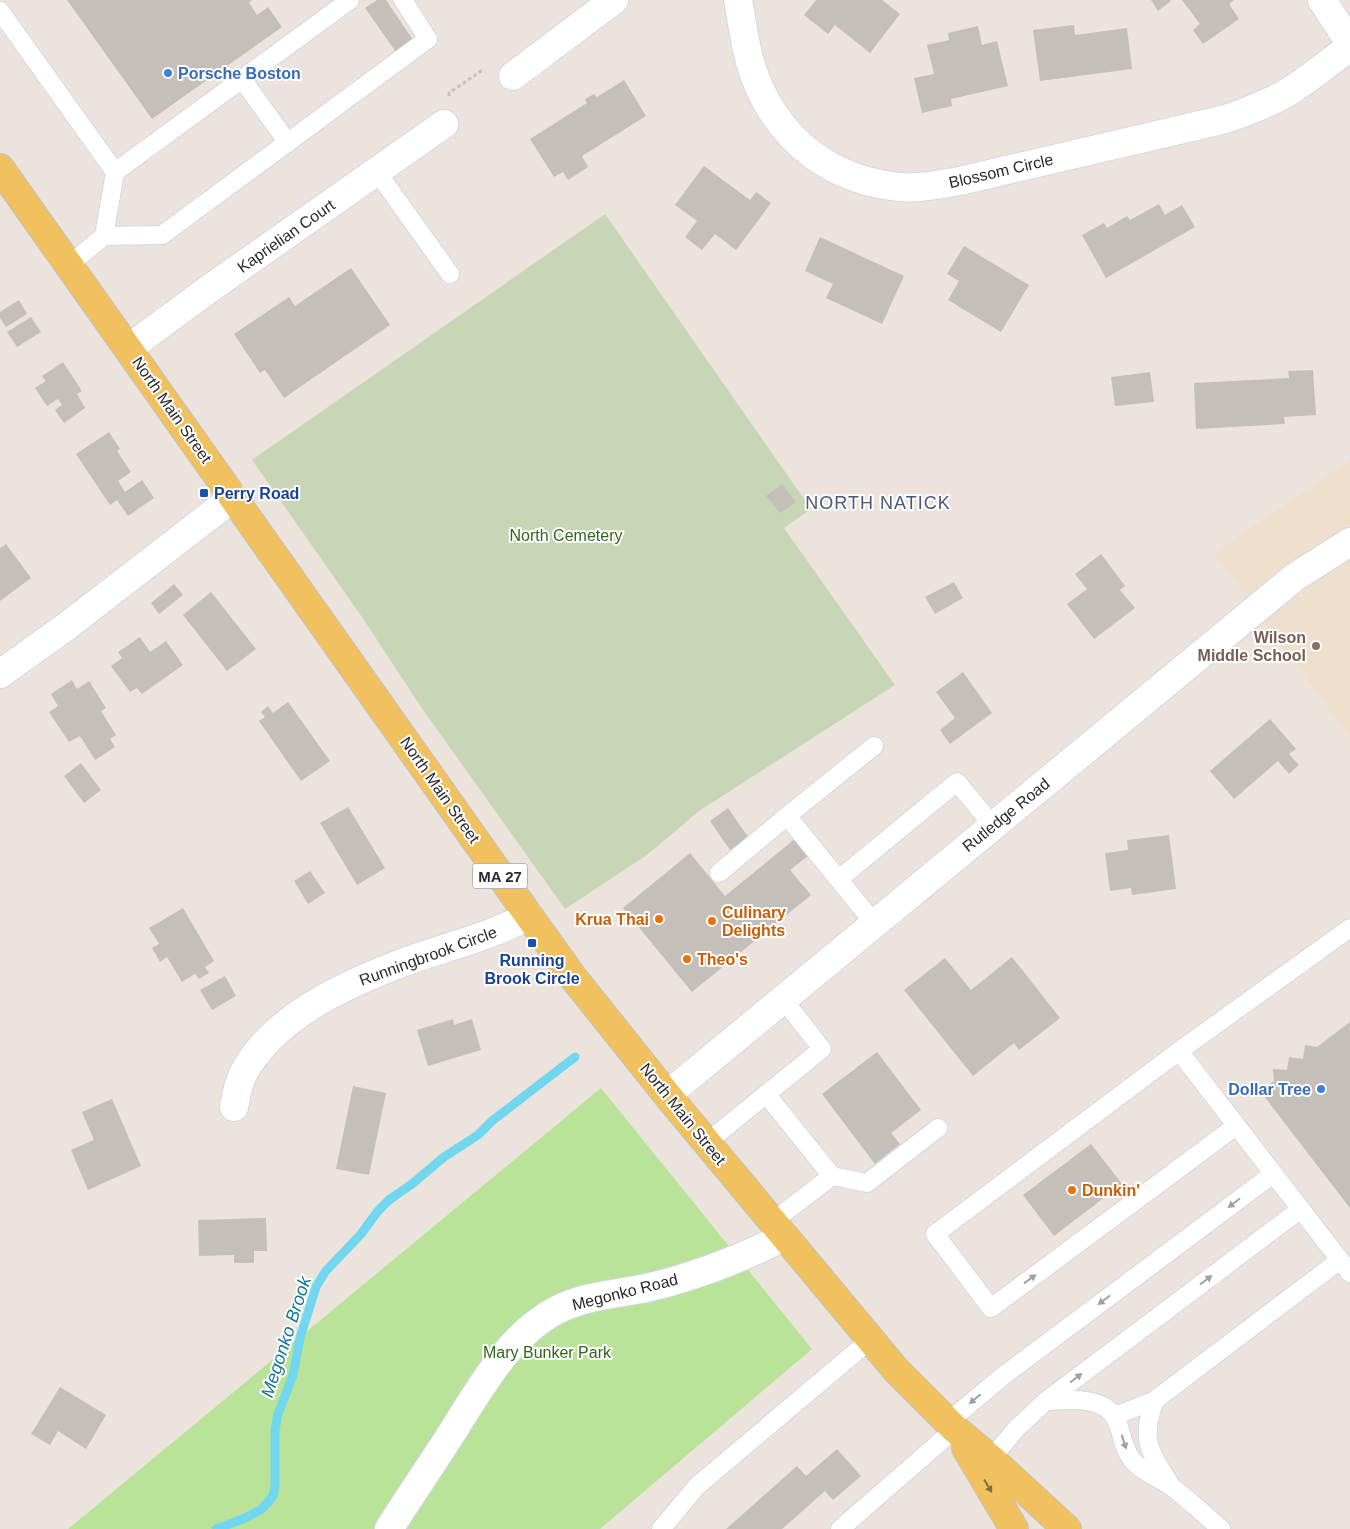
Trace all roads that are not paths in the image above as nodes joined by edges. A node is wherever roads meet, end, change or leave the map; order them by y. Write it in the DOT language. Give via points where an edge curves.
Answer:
graph roads {
  1 [pos="350,0"];
  2 [pos="403,0"];
  3 [pos="614,0"];
  4 [pos="738,0"];
  5 [pos="1322,0"];
  6 [pos="0,11"];
  7 [pos="1350,43"];
  8 [pos="1350,47"];
  9 [pos="513,76"];
  10 [pos="242,79"];
  11 [pos="444,124"];
  12 [pos="288,143"];
  13 [pos="0,168"];
  14 [pos="115,172"];
  15 [pos="377,172"];
  16 [pos="104,236"];
  17 [pos="69,265"];
  18 [pos="450,274"];
  19 [pos="128,348"];
  20 [pos="234,497"];
  21 [pos="1350,542"];
  22 [pos="0,674"];
  23 [pos="874,746"];
  24 [pos="787,816"];
  25 [pos="993,826"];
  26 [pos="719,873"];
  27 [pos="839,879"];
  28 [pos="529,916"];
  29 [pos="874,923"];
  30 [pos="1350,928"];
  31 [pos="782,1000"];
  32 [pos="1179,1051"];
  33 [pos="766,1094"];
  34 [pos="667,1095"];
  35 [pos="234,1107"];
  36 [pos="1236,1126"];
  37 [pos="938,1128"];
  38 [pos="706,1143"];
  39 [pos="1273,1174"];
  40 [pos="832,1176"];
  41 [pos="1301,1209"];
  42 [pos="778,1229"];
  43 [pos="1345,1266"];
  44 [pos="870,1340"];
  45 [pos="1155,1400"];
  46 [pos="1046,1401"];
  47 [pos="1115,1416"];
  48 [pos="951,1426"];
  49 [pos="990,1459"];
  50 [pos="1171,1487"];
  51 [pos="389,1529"];
  52 [pos="661,1529"];
  53 [pos="840,1529"];
  54 [pos="1014,1529"];
  55 [pos="1067,1529"];
  56 [pos="1221,1529"];
  1 -- 10 [label="lane"];
  2 -- 12 [label="lane" via="428,39"];
  3 -- 9 [label="street"];
  4 -- 8 [label="street, Blossom Circle" via="756,80 781,126 822,162 872,183 900,187 960,181 1226,119 1282,96"];
  5 -- 7 [label="street"];
  6 -- 14 [label="lane"];
  10 -- 12 [label="lane"];
  10 -- 14 [label="lane"];
  11 -- 15 [label="street, Kaprielian Court"];
  12 -- 16 [label="lane" via="162,235"];
  13 -- 17 [label="main road, North Main Street / MA 27"];
  14 -- 16 [label="lane"];
  15 -- 18 [label="lane"];
  15 -- 19 [label="street, Kaprielian Court"];
  16 -- 17 [label="lane"];
  17 -- 19 [label="main road, North Main Street / MA 27"];
  19 -- 20 [label="main road, North Main Street / MA 27"];
  20 -- 22 [label="street"];
  20 -- 28 [label="main road, North Main Street / MA 27"];
  21 -- 25 [label="street, Rutledge Road" via="1295,576"];
  23 -- 24 [label="lane"];
  24 -- 26 [label="lane"];
  24 -- 27 [label="lane"];
  25 -- 27 [label="lane" via="957,782"];
  25 -- 29 [label="street, Rutledge Road"];
  27 -- 29 [label="lane"];
  28 -- 34 [label="main road, North Main Street / MA 27"];
  28 -- 35 [label="street, Runningbrook Circle" via="496,932 394,965 319,1002 275,1033 260,1049 242,1076"];
  29 -- 31 [label="street, Rutledge Road"];
  30 -- 32 [label="lane"];
  31 -- 33 [label="lane" via="822,1049"];
  31 -- 34 [label="street, Rutledge Road"];
  32 -- 36 [label="lane"];
  32 -- 36 [label="lane, one-way" via="936,1234 991,1308"];
  33 -- 38 [label="lane"];
  33 -- 40 [label="lane"];
  34 -- 38 [label="main road, North Main Street / MA 27"];
  36 -- 39 [label="lane"];
  37 -- 40 [label="lane" via="867,1183"];
  38 -- 42 [label="main road, North Main Street / MA 27"];
  39 -- 41 [label="lane"];
  39 -- 48 [label="lane, one-way" via="1003,1376"];
  40 -- 42 [label="lane"];
  41 -- 43 [label="lane"];
  46 -- 41 [label="lane, one-way"];
  42 -- 44 [label="main road, North Main Street / MA 27"];
  42 -- 51 [label="street, Megonko Road" via="745,1256 719,1267 645,1288 592,1298 555,1311 540,1322 509,1351 480,1390"];
  43 -- 45 [label="lane"];
  44 -- 48 [label="main road, North Main Street / MA 27"];
  44 -- 52 [label="lane" via="697,1486"];
  45 -- 47 [label="lane"];
  45 -- 50 [label="lane" via="1149,1416 1148,1445"];
  46 -- 47 [label="lane" via="1094,1403 1106,1407"];
  46 -- 49 [label="lane"];
  47 -- 50 [label="lane, one-way" via="1132,1460"];
  48 -- 49 [label="main road, North Main Street / MA 27"];
  48 -- 53 [label="lane"];
  48 -- 54 [label="main road, North Main Street, one-way"];
  49 -- 55 [label="main road, North Main Street / MA 27"];
  50 -- 56 [label="lane"];
}
